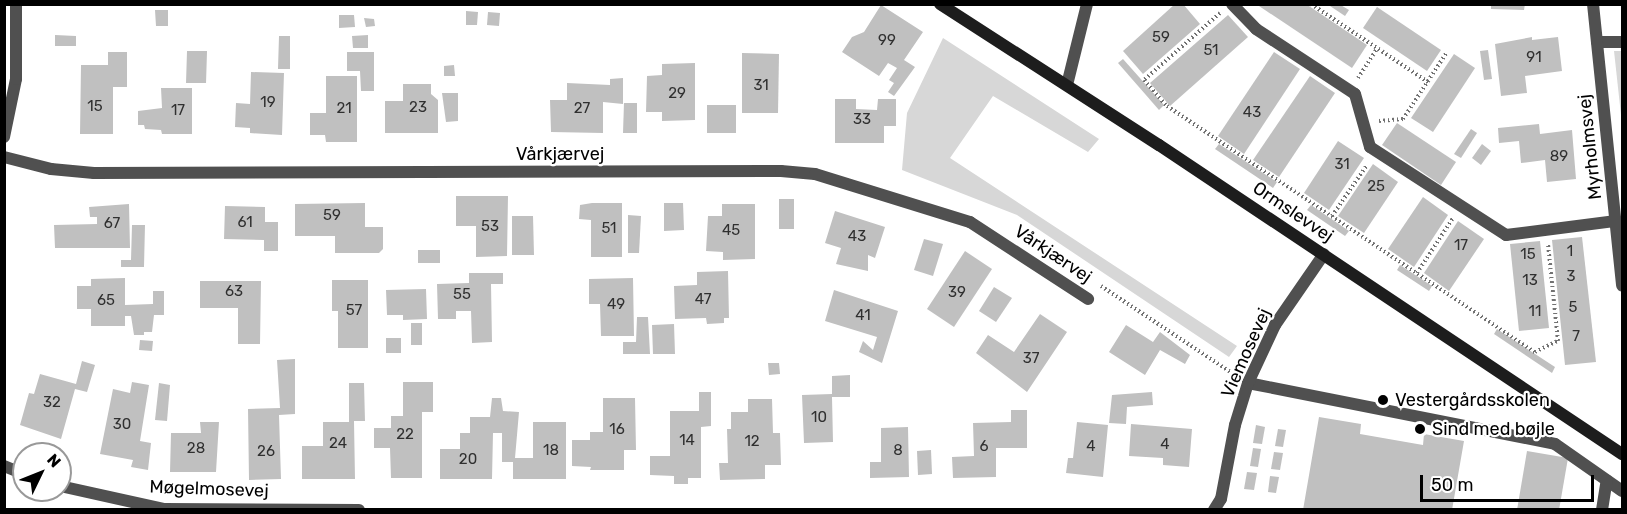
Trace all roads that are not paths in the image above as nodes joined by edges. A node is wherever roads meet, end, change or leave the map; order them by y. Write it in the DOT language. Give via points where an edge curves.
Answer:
graph roads {
  1 [pos="16,4"];
  2 [pos="940,4"];
  3 [pos="1087,4"];
  4 [pos="1231,4"];
  5 [pos="1593,4"];
  6 [pos="1597,42"];
  7 [pos="1623,42"];
  8 [pos="1067,85"];
  9 [pos="4,136"];
  10 [pos="4,157"];
  11 [pos="1616,221"];
  12 [pos="1324,254"];
  13 [pos="1623,286"];
  14 [pos="1088,299"];
  15 [pos="1248,383"];
  16 [pos="1623,454"];
  17 [pos="1607,480"];
  18 [pos="72,489"];
  19 [pos="1623,490"];
  20 [pos="359,510"];
  21 [pos="1214,510"];
  22 [pos="1602,510"];
  1 -- 9 [label="street" via="16,79"];
  2 -- 8 [label="street, Ormslevvej"];
  3 -- 8 [label="street"];
  4 -- 11 [label="street" via="1256,29 1355,94 1370,147 1506,235"];
  5 -- 6 [label="street, Myrholmsvej"];
  6 -- 7 [label="street"];
  6 -- 11 [label="street, Myrholmsvej"];
  8 -- 12 [label="street, Ormslevvej"];
  10 -- 14 [label="street, Vårkjærvej" via="51,169 94,173 815,174 970,222"];
  11 -- 13 [label="street, Myrholmsvej"];
  12 -- 15 [label="street, Viemosevej" via="1275,326"];
  12 -- 16 [label="street, Ormslevvej"];
  15 -- 17 [label="street" via="1555,444"];
  15 -- 21 [label="street, Viemosevej" via="1235,425 1221,499"];
  17 -- 19 [label="street"];
  17 -- 22 [label="street"];
  18 -- 20 [label="street, Møgelmosevej" via="164,509"];
}
